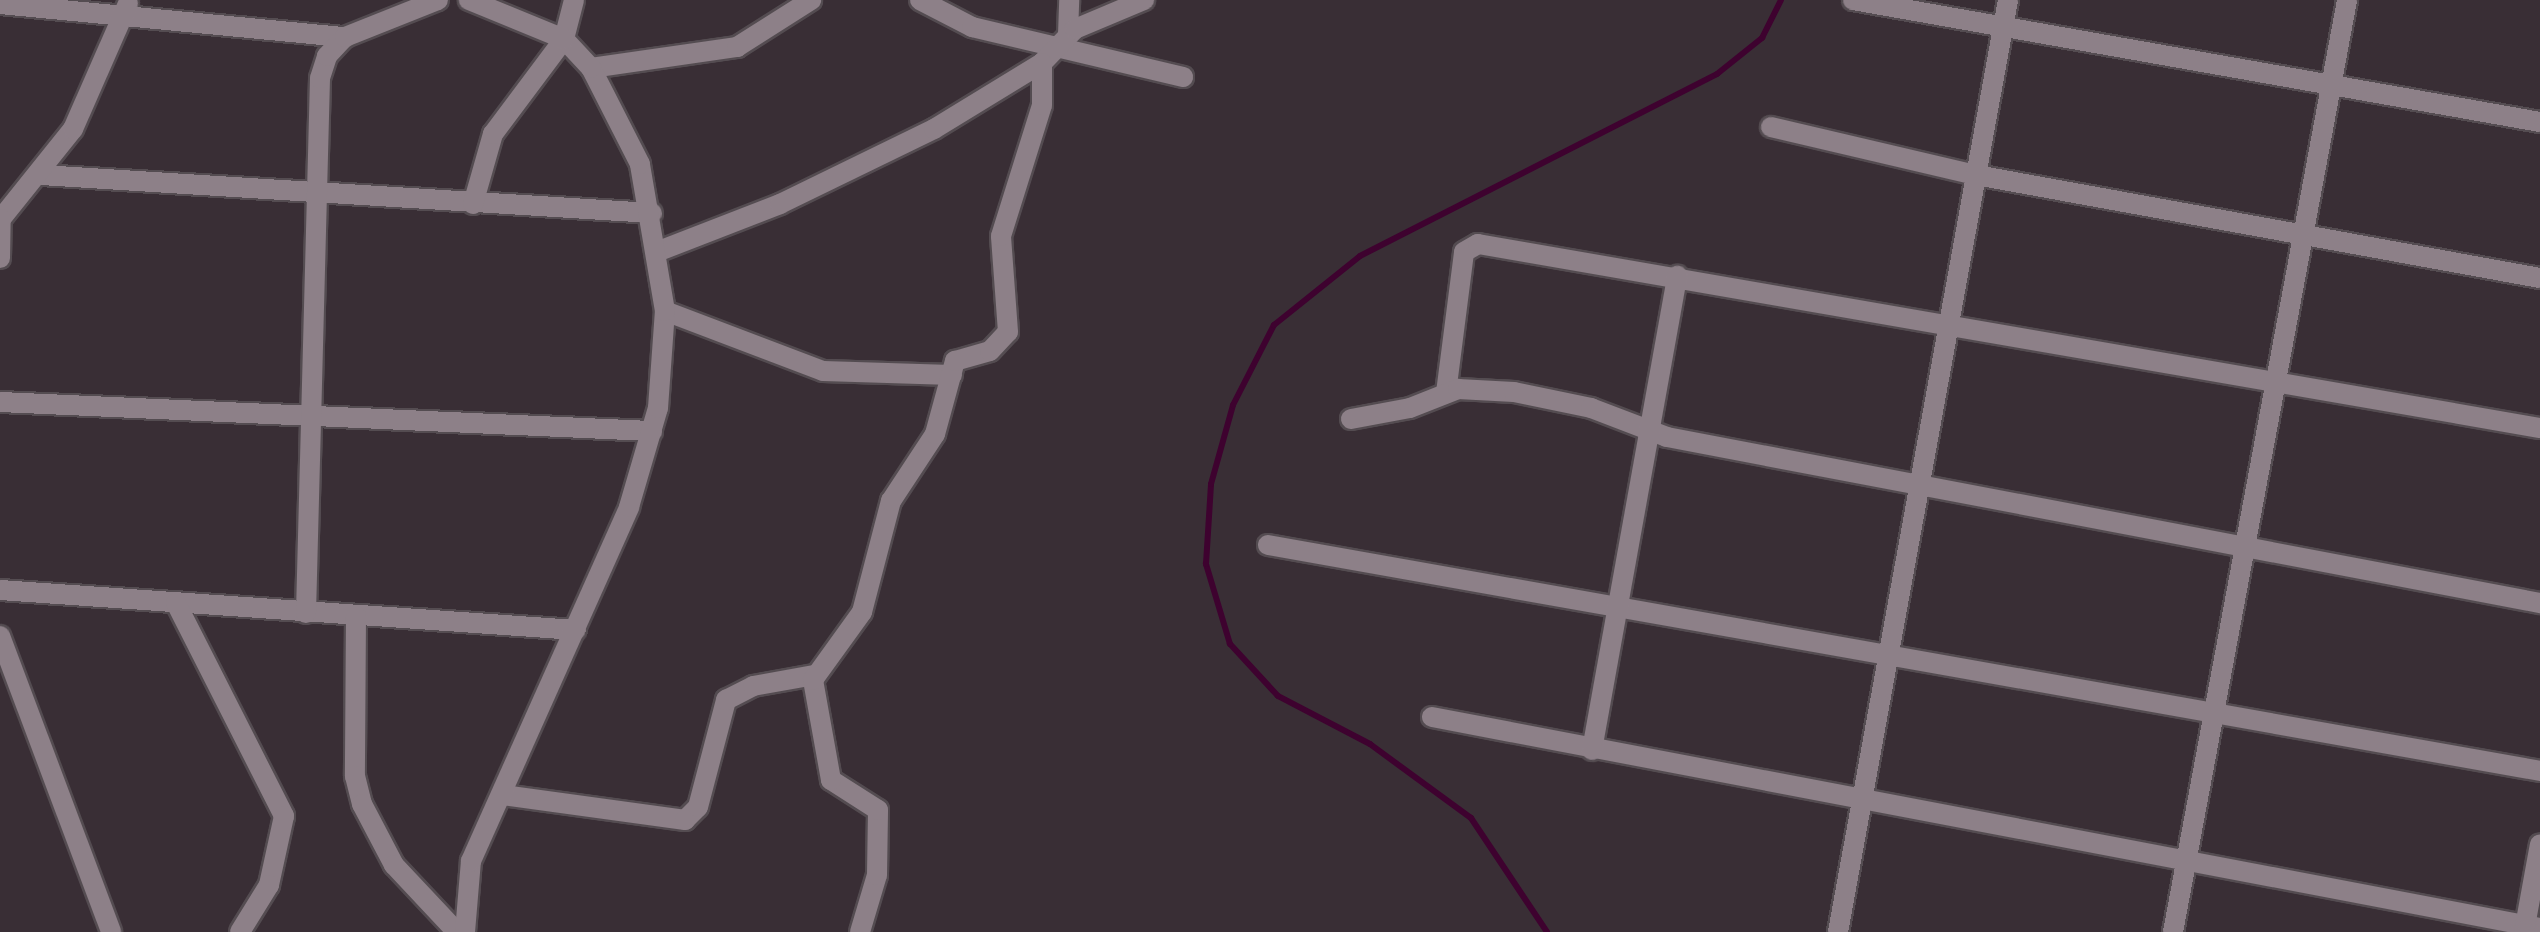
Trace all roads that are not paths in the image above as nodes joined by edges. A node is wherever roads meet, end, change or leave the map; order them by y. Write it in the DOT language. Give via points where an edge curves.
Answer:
graph roads {
  1 [pos="438,0"];
  2 [pos="469,0"];
  3 [pos="574,0"];
  4 [pos="811,0"];
  5 [pos="920,0"];
  6 [pos="1069,0"];
  7 [pos="1144,0"];
  8 [pos="1853,0"];
  9 [pos="2008,0"];
  10 [pos="2347,0"];
  11 [pos="0,4"];
  12 [pos="127,7"];
  13 [pos="2003,27"];
  14 [pos="345,37"];
  15 [pos="564,39"];
  16 [pos="1064,39"];
  17 [pos="1042,63"];
  18 [pos="591,68"];
  19 [pos="1183,77"];
  20 [pos="2331,85"];
  21 [pos="2540,122"];
  22 [pos="1771,127"];
  23 [pos="41,175"];
  24 [pos="1976,175"];
  25 [pos="318,197"];
  26 [pos="473,204"];
  27 [pos="652,213"];
  28 [pos="1,219"];
  29 [pos="2304,233"];
  30 [pos="659,251"];
  31 [pos="0,258"];
  32 [pos="1677,276"];
  33 [pos="2540,278"];
  34 [pos="665,311"];
  35 [pos="1948,324"];
  36 [pos="952,375"];
  37 [pos="2276,382"];
  38 [pos="1446,393"];
  39 [pos="0,402"];
  40 [pos="314,412"];
  41 [pos="1351,419"];
  42 [pos="2540,428"];
  43 [pos="652,431"];
  44 [pos="1649,432"];
  45 [pos="1918,486"];
  46 [pos="1268,545"];
  47 [pos="2245,548"];
  48 [pos="0,590"];
  49 [pos="176,603"];
  50 [pos="1618,603"];
  51 [pos="2540,603"];
  52 [pos="306,613"];
  53 [pos="356,616"];
  54 [pos="576,630"];
  55 [pos="0,636"];
  56 [pos="1887,650"];
  57 [pos="815,675"];
  58 [pos="2216,712"];
  59 [pos="1432,717"];
  60 [pos="1592,750"];
  61 [pos="2540,771"];
  62 [pos="503,795"];
  63 [pos="1859,800"];
  64 [pos="2540,844"];
  65 [pos="2186,862"];
  66 [pos="2530,928"];
  67 [pos="111,932"];
  68 [pos="240,932"];
  69 [pos="457,932"];
  70 [pos="465,932"];
  71 [pos="860,932"];
  72 [pos="1838,932"];
  73 [pos="2173,932"];
  1 -- 14 [label="street"];
  2 -- 15 [label="street"];
  3 -- 15 [label="street"];
  4 -- 18 [label="street" via="737,47"];
  5 -- 16 [label="street" via="972,27"];
  6 -- 16 [label="street"];
  7 -- 16 [label="street"];
  8 -- 13 [label="street"];
  9 -- 13 [label="street"];
  10 -- 20 [label="street"];
  11 -- 12 [label="street"];
  12 -- 14 [label="street"];
  12 -- 23 [label="street" via="73,129"];
  13 -- 20 [label="street"];
  13 -- 24 [label="street"];
  14 -- 25 [label="street" via="320,78"];
  15 -- 18 [label="street"];
  15 -- 26 [label="street" via="493,134"];
  16 -- 17 [label="street"];
  16 -- 19 [label="street"];
  17 -- 30 [label="street" via="873,160"];
  17 -- 36 [label="street" via="1042,105 1001,236 1008,332 990,351 957,358"];
  18 -- 27 [label="street" via="640,164"];
  20 -- 21 [label="street"];
  20 -- 29 [label="street"];
  22 -- 24 [label="street"];
  23 -- 25 [label="street"];
  23 -- 28 [label="street"];
  24 -- 29 [label="street"];
  24 -- 35 [label="street"];
  25 -- 26 [label="street"];
  25 -- 40 [label="street"];
  26 -- 27 [label="street"];
  27 -- 30 [label="street"];
  28 -- 31 [label="street"];
  29 -- 33 [label="street"];
  29 -- 37 [label="street"];
  30 -- 34 [label="street"];
  32 -- 35 [label="street"];
  32 -- 38 [label="street" via="1468,245"];
  32 -- 44 [label="street"];
  34 -- 36 [label="street" via="823,371"];
  34 -- 43 [label="street"];
  35 -- 37 [label="street"];
  35 -- 45 [label="street"];
  36 -- 57 [label="street" via="935,434 891,501 862,612"];
  37 -- 42 [label="street"];
  37 -- 47 [label="street"];
  38 -- 41 [label="street"];
  38 -- 44 [label="street" via="1514,392 1591,408"];
  39 -- 40 [label="street"];
  40 -- 43 [label="street"];
  40 -- 52 [label="street"];
  43 -- 54 [label="street" via="609,560"];
  44 -- 45 [label="street"];
  44 -- 50 [label="street"];
  45 -- 47 [label="street"];
  45 -- 56 [label="street"];
  46 -- 50 [label="street"];
  47 -- 51 [label="street"];
  47 -- 58 [label="street"];
  48 -- 49 [label="street"];
  49 -- 52 [label="street"];
  49 -- 68 [label="street" via="284,816 269,885"];
  50 -- 56 [label="street"];
  50 -- 60 [label="street"];
  52 -- 53 [label="street"];
  53 -- 54 [label="street"];
  53 -- 69 [label="street" via="355,776 362,804 394,865"];
  54 -- 62 [label="street"];
  55 -- 67 [label="street"];
  56 -- 58 [label="street"];
  56 -- 63 [label="street"];
  57 -- 62 [label="street" via="753,686 726,700 698,807 685,820"];
  57 -- 71 [label="street" via="818,733 831,780 878,810 877,875"];
  58 -- 61 [label="street"];
  58 -- 65 [label="street"];
  59 -- 60 [label="street"];
  60 -- 63 [label="street"];
  62 -- 70 [label="street" via="467,875"];
  63 -- 65 [label="street"];
  63 -- 72 [label="street"];
  64 -- 66 [label="street"];
  65 -- 66 [label="street"];
  65 -- 73 [label="street"];
}
